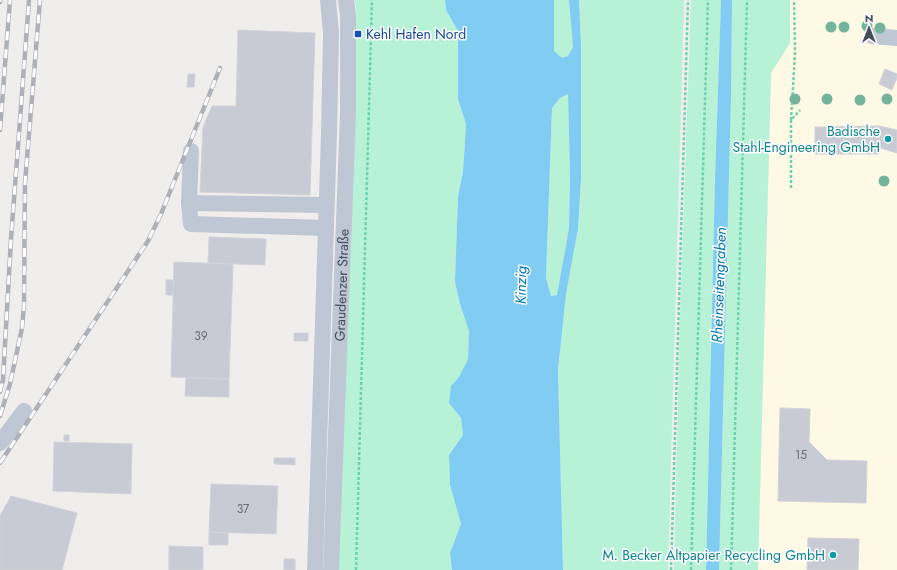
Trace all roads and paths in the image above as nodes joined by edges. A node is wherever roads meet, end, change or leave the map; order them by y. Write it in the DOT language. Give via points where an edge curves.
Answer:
graph roads {
  1 [pos="328,0"];
  2 [pos="346,0"];
  3 [pos="372,0"];
  4 [pos="688,0"];
  5 [pos="708,0"];
  6 [pos="747,0"];
  7 [pos="794,0"];
  8 [pos="872,36"];
  9 [pos="897,38"];
  10 [pos="800,110"];
  11 [pos="791,120"];
  12 [pos="191,151"];
  13 [pos="791,188"];
  14 [pos="189,203"];
  15 [pos="326,206"];
  16 [pos="326,228"];
  17 [pos="24,411"];
  18 [pos="0,443"];
  19 [pos="315,570"];
  20 [pos="331,570"];
  21 [pos="356,570"];
  22 [pos="671,570"];
  23 [pos="691,570"];
  24 [pos="731,570"];
  1 -- 15 [label="street" via="331,33"];
  2 -- 20 [label="street, Graudenzer Straße" via="348,121"];
  3 -- 21 [label="path"];
  4 -- 22 [label="path"];
  5 -- 23 [label="path"];
  6 -- 24 [label="path"];
  7 -- 11 [label="path" via="795,53"];
  8 -- 9 [label="street"];
  10 -- 11 [label="path"];
  11 -- 13 [label="path"];
  12 -- 14 [label="street"];
  14 -- 15 [label="street"];
  14 -- 16 [label="street" via="191,224"];
  15 -- 16 [label="street"];
  16 -- 19 [label="street"];
  17 -- 18 [label="street"];
}
